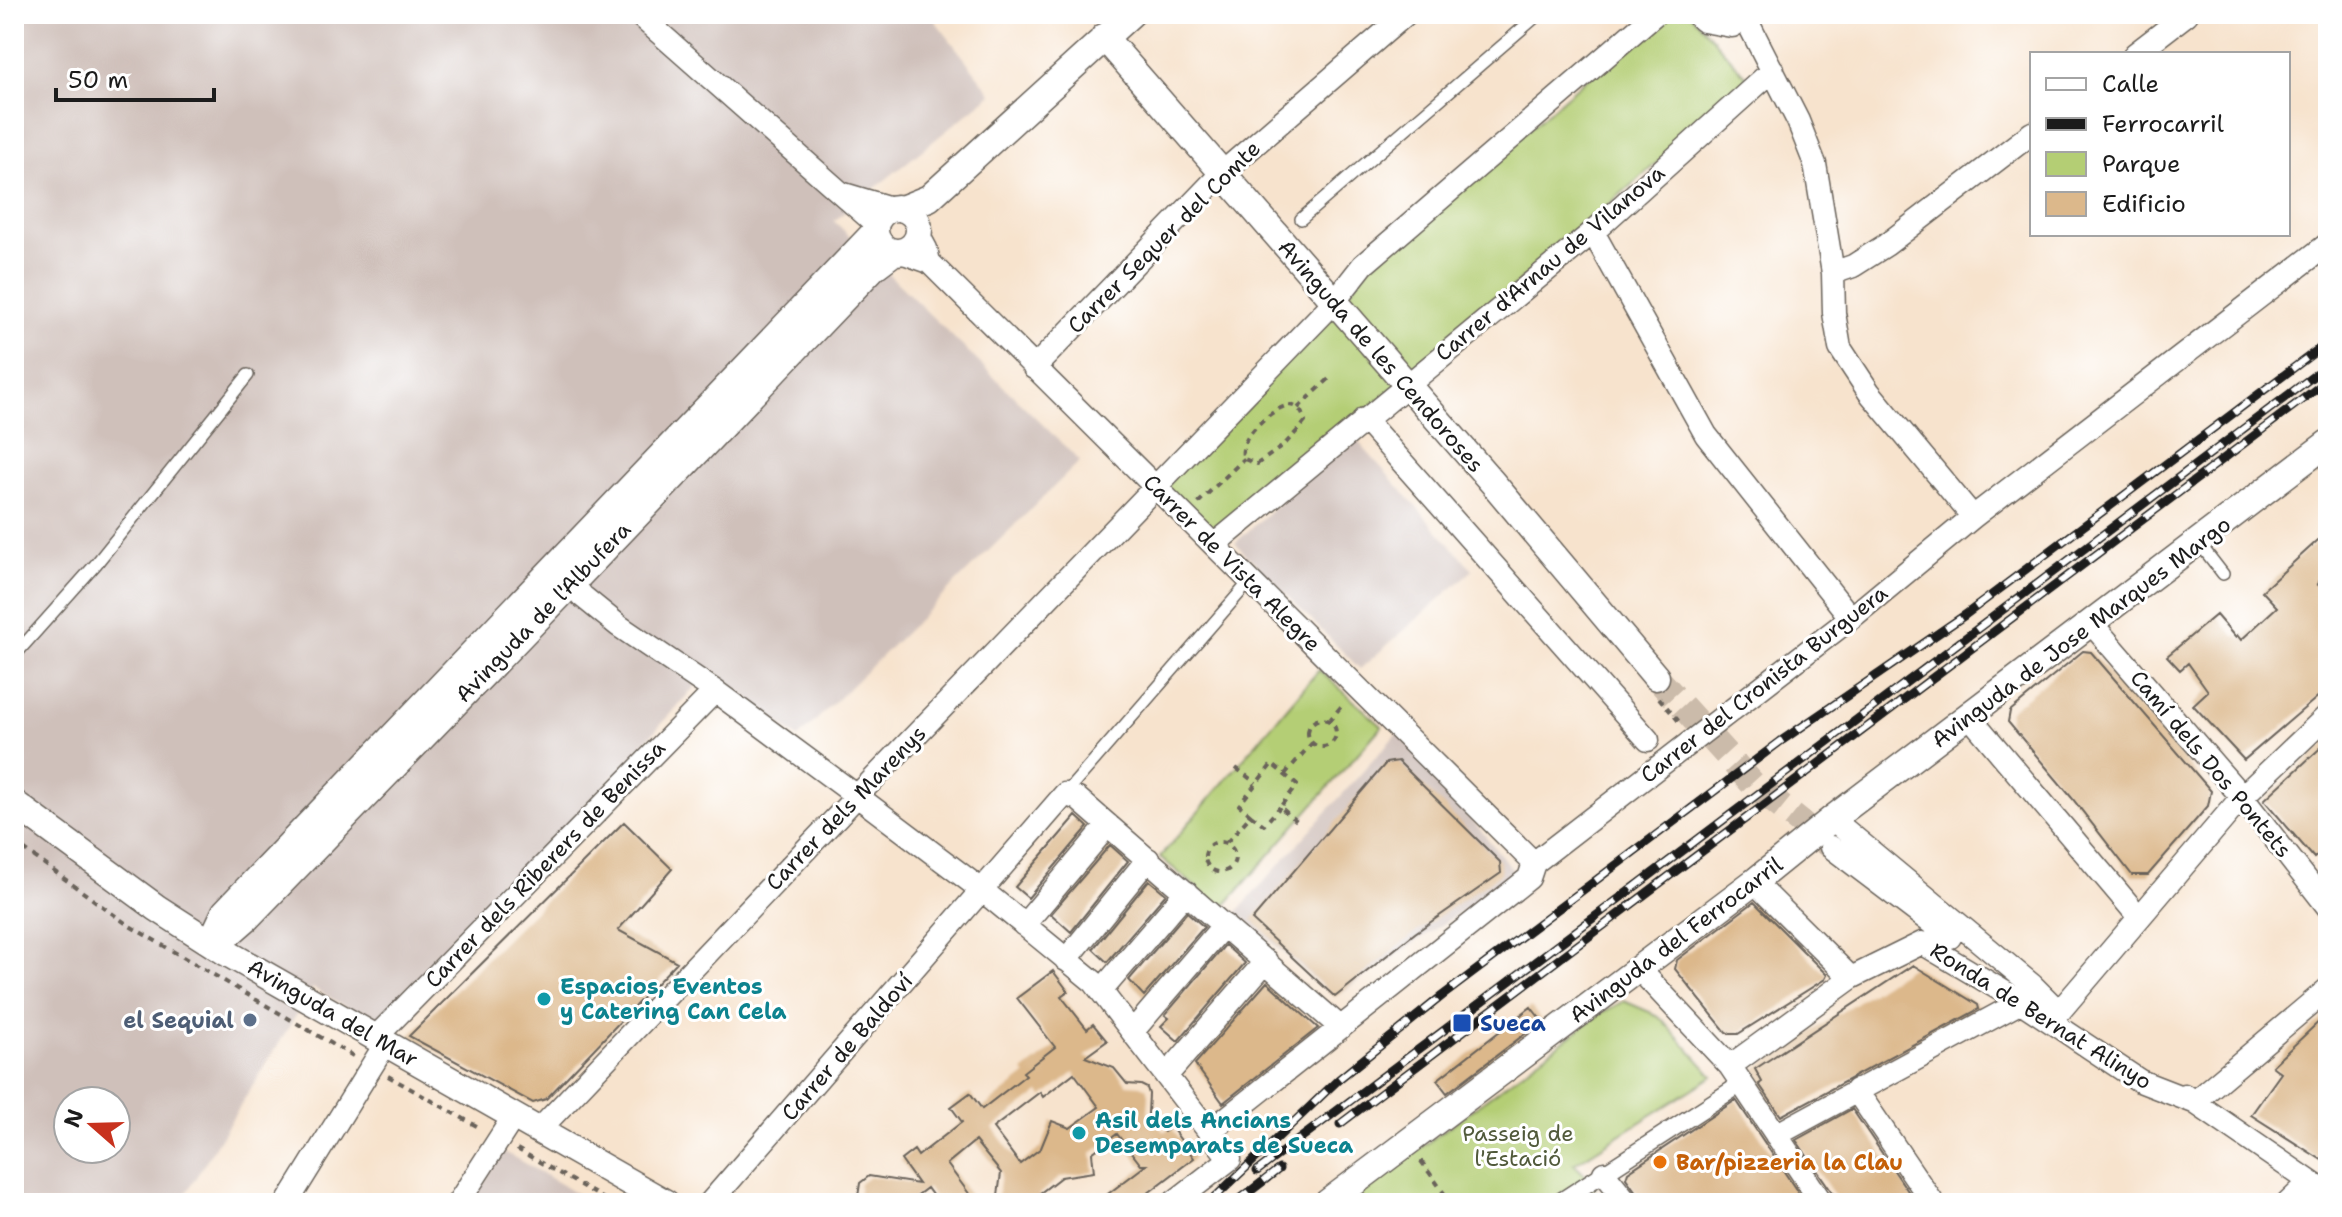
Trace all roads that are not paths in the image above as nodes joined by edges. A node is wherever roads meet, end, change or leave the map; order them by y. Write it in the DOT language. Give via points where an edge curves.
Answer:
graph roads {
  1 [pos="638,14"];
  2 [pos="1131,14"];
  3 [pos="1406,14"];
  4 [pos="1539,14"];
  5 [pos="1655,14"];
  6 [pos="1699,14"];
  7 [pos="2187,14"];
  8 [pos="1747,15"];
  9 [pos="1104,37"];
  10 [pos="2138,52"];
  11 [pos="1773,70"];
  12 [pos="2030,135"];
  13 [pos="1222,173"];
  14 [pos="1301,219"];
  15 [pos="897,230"];
  16 [pos="1593,232"];
  17 [pos="2328,244"];
  18 [pos="1833,273"];
  19 [pos="1334,302"];
  20 [pos="1034,368"];
  21 [pos="248,375"];
  22 [pos="1406,385"];
  23 [pos="1364,419"];
  24 [pos="2328,443"];
  25 [pos="1156,488"];
  26 [pos="1973,517"];
  27 [pos="2198,542"];
  28 [pos="1214,545"];
  29 [pos="566,573"];
  30 [pos="2223,574"];
  31 [pos="1250,581"];
  32 [pos="1851,618"];
  33 [pos="2092,624"];
  34 [pos="14,656"];
  35 [pos="1656,677"];
  36 [pos="715,691"];
  37 [pos="2328,715"];
  38 [pos="1970,717"];
  39 [pos="1648,740"];
  40 [pos="1065,794"];
  41 [pos="857,796"];
  42 [pos="2242,797"];
  43 [pos="14,803"];
  44 [pos="1832,819"];
  45 [pos="1108,825"];
  46 [pos="1831,847"];
  47 [pos="1148,859"];
  48 [pos="1534,863"];
  49 [pos="1754,882"];
  50 [pos="983,891"];
  51 [pos="1186,892"];
  52 [pos="2328,907"];
  53 [pos="225,912"];
  54 [pos="171,917"];
  55 [pos="2139,917"];
  56 [pos="1024,925"];
  57 [pos="1224,925"];
  58 [pos="216,945"];
  59 [pos="1066,960"];
  60 [pos="1266,961"];
  61 [pos="1639,969"];
  62 [pos="1851,978"];
  63 [pos="2328,989"];
  64 [pos="1101,991"];
  65 [pos="2021,1002"];
  66 [pos="2059,1012"];
  67 [pos="1340,1027"];
  68 [pos="1133,1031"];
  69 [pos="381,1040"];
  70 [pos="1167,1075"];
  71 [pos="1735,1075"];
  72 [pos="1856,1090"];
  73 [pos="2194,1102"];
  74 [pos="514,1116"];
  75 [pos="539,1130"];
  76 [pos="1209,1132"];
  77 [pos="1776,1135"];
  78 [pos="1604,1173"];
  79 [pos="2319,1189"];
  80 [pos="287,1203"];
  81 [pos="458,1203"];
  82 [pos="666,1203"];
  83 [pos="710,1203"];
  84 [pos="1173,1203"];
  85 [pos="1327,1203"];
  86 [pos="1558,1203"];
  87 [pos="1628,1203"];
  88 [pos="1822,1203"];
  89 [pos="1933,1203"];
  90 [pos="2288,1203"];
  1 -- 15 [label="street" via="843,193"];
  2 -- 9 [label="street, Avinguda de l'Albufera"];
  3 -- 13 [label="street, Carrer Sequer del Comte"];
  4 -- 14 [label="lane"];
  5 -- 19 [label="street, Carrer dels Marenys" via="1363,265"];
  6 -- 8 [label="street" via="1732,24"];
  7 -- 10 [label="street"];
  8 -- 11 [label="street"];
  9 -- 13 [label="street, Avinguda de les Cendoroses"];
  9 -- 15 [label="street, Avinguda de l'Albufera"];
  11 -- 16 [label="street, Carrer d'Arnau de Vilanova"];
  11 -- 18 [label="street" via="1815,164"];
  12 -- 18 [label="street" via="1886,245"];
  13 -- 19 [label="street, Avinguda de les Cendoroses"];
  13 -- 20 [label="street, Carrer Sequer del Comte"];
  15 -- 20 [label="street, Carrer de Vista Alegre" via="926,249 929,262"];
  15 -- 29 [label="street, Avinguda de l'Albufera" via="874,267"];
  16 -- 22 [label="street, Carrer d'Arnau de Vilanova"];
  16 -- 32 [label="street" via="1706,435"];
  17 -- 26 [label="street, Carrer del Cronista Burguera"];
  18 -- 26 [label="street" via="1840,348 1869,392"];
  19 -- 22 [label="street, Avinguda de les Cendoroses"];
  19 -- 25 [label="street, Carrer dels Marenys"];
  20 -- 25 [label="street, Carrer de Vista Alegre"];
  21 -- 34 [label="lane" via="96,564"];
  22 -- 23 [label="street, Carrer d'Arnau de Vilanova"];
  22 -- 35 [label="street, Avinguda de les Cendoroses"];
  23 -- 28 [label="street, Carrer d'Arnau de Vilanova"];
  23 -- 39 [label="street"];
  24 -- 27 [label="street, Avinguda de Jose Marques Margo"];
  25 -- 28 [label="street, Carrer de Vista Alegre"];
  25 -- 41 [label="street, Carrer dels Marenys"];
  26 -- 32 [label="street, Carrer del Cronista Burguera"];
  27 -- 30 [label="lane"];
  27 -- 33 [label="street, Avinguda de Jose Marques Margo"];
  28 -- 31 [label="street, Carrer de Vista Alegre"];
  29 -- 36 [label="street" via="582,596 619,626"];
  29 -- 53 [label="street, Avinguda de l'Albufera"];
  29 -- 58 [label="street, Avinguda de l'Albufera" via="248,917"];
  31 -- 40 [label="lane"];
  31 -- 48 [label="street, Carrer de Vista Alegre"];
  32 -- 48 [label="street, Carrer del Cronista Burguera"];
  33 -- 38 [label="street, Avinguda de Jose Marques Margo"];
  33 -- 42 [label="street, Camí dels Dos Pontets"];
  36 -- 41 [label="street"];
  36 -- 69 [label="street, Carrer dels Riberers de Benissa"];
  37 -- 42 [label="street"];
  38 -- 44 [label="street, Avinguda de Jose Marques Margo"];
  38 -- 55 [label="street"];
  40 -- 45 [label="street"];
  40 -- 50 [label="street, Carrer de Baldoví"];
  41 -- 50 [label="street"];
  41 -- 75 [label="street, Carrer dels Marenys"];
  42 -- 52 [label="street, Camí dels Dos Pontets"];
  42 -- 55 [label="street"];
  43 -- 54 [label="street, Avinguda del Mar"];
  44 -- 49 [label="street, Avinguda del Ferrocarril"];
  44 -- 66 [label="street"];
  45 -- 47 [label="street"];
  45 -- 56 [label="street"];
  46 -- 66 [label="street, Ronda de Bernat Alinyo"];
  47 -- 51 [label="street"];
  47 -- 59 [label="street"];
  48 -- 67 [label="street, Carrer del Cronista Burguera" via="1529,878"];
  49 -- 61 [label="street, Avinguda del Ferrocarril"];
  49 -- 62 [label="street"];
  50 -- 56 [label="street"];
  50 -- 83 [label="street, Carrer de Baldoví"];
  51 -- 57 [label="street"];
  51 -- 64 [label="street"];
  53 -- 54 [label="street" via="210,918"];
  53 -- 58 [label="street, Avinguda de l'Albufera"];
  54 -- 58 [label="street, Avinguda del Mar"];
  55 -- 66 [label="street"];
  56 -- 59 [label="street"];
  57 -- 60 [label="street"];
  57 -- 68 [label="street"];
  58 -- 69 [label="street, Avinguda del Mar"];
  59 -- 64 [label="street"];
  60 -- 67 [label="street"];
  60 -- 70 [label="street"];
  61 -- 71 [label="street"];
  61 -- 85 [label="street, Avinguda del Ferrocarril"];
  62 -- 65 [label="street, Ronda de Bernat Alinyo" via="1922,943"];
  62 -- 71 [label="street, Ronda de Bernat Alinyo"];
  63 -- 73 [label="street"];
  64 -- 68 [label="street"];
  65 -- 72 [label="street"];
  65 -- 73 [label="street, Ronda de Bernat Alinyo" via="2140,1081"];
  66 -- 73 [label="street, Ronda de Bernat Alinyo"];
  67 -- 76 [label="street, Carrer del Cronista Burguera"];
  68 -- 70 [label="street"];
  69 -- 74 [label="street, Avinguda del Mar"];
  69 -- 80 [label="street, Carrer dels Riberers de Benissa"];
  70 -- 76 [label="street"];
  71 -- 77 [label="street"];
  71 -- 78 [label="street"];
  72 -- 77 [label="street"];
  72 -- 89 [label="street"];
  73 -- 79 [label="street, Ronda de Bernat Alinyo"];
  74 -- 75 [label="street, Avinguda del Mar"];
  74 -- 81 [label="street"];
  75 -- 82 [label="street, Avinguda del Mar"];
  76 -- 84 [label="street" via="1230,1159"];
  77 -- 88 [label="street"];
  78 -- 86 [label="street"];
  78 -- 87 [label="street"];
  79 -- 90 [label="street"];
}
